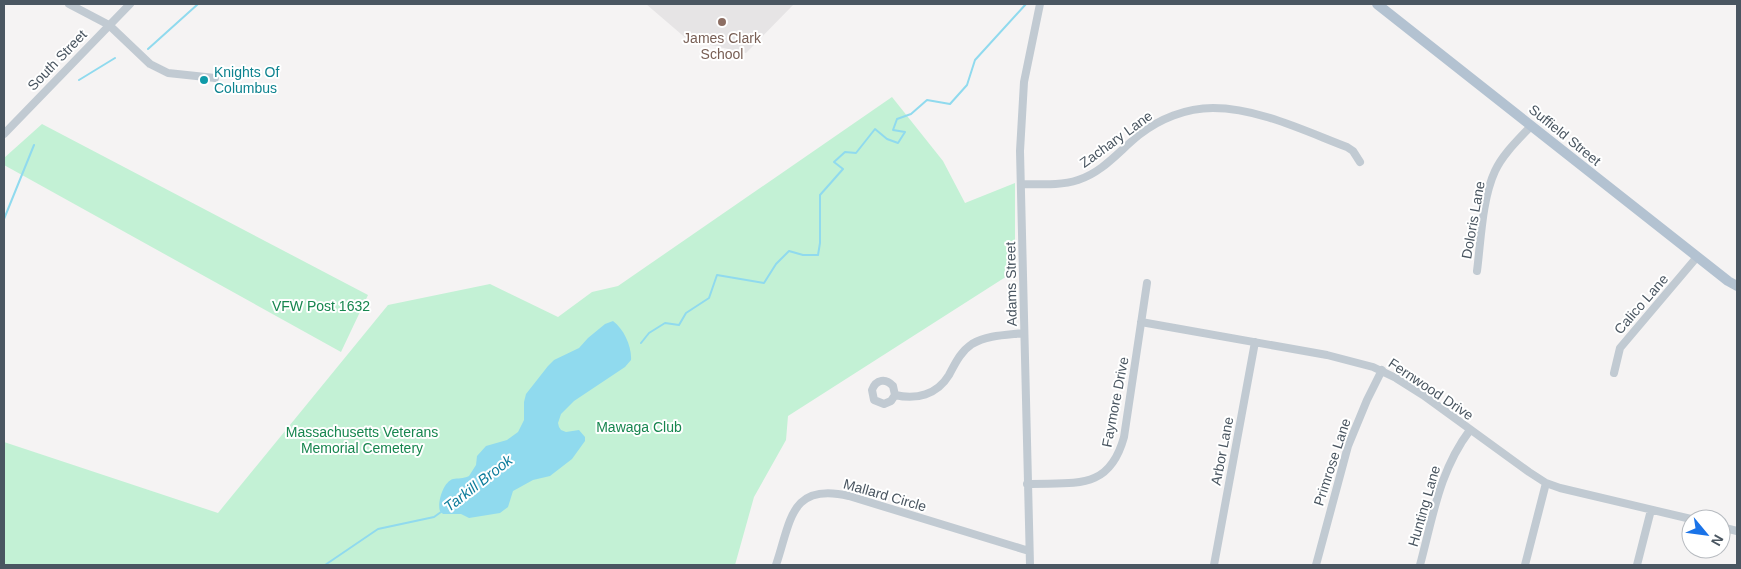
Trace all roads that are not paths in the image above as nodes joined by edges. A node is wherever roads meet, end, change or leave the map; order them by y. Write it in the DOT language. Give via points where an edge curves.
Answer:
graph roads {
  1 [pos="69,4"];
  2 [pos="130,4"];
  3 [pos="1040,4"];
  4 [pos="1377,4"];
  5 [pos="109,25"];
  6 [pos="215,78"];
  7 [pos="1531,126"];
  8 [pos="4,134"];
  9 [pos="1360,162"];
  10 [pos="1021,184"];
  11 [pos="1698,256"];
  12 [pos="1477,271"];
  13 [pos="1147,283"];
  14 [pos="1737,286"];
  15 [pos="1141,322"];
  16 [pos="1024,333"];
  17 [pos="1255,342"];
  18 [pos="1382,370"];
  19 [pos="1614,373"];
  20 [pos="895,395"];
  21 [pos="1470,430"];
  22 [pos="1546,483"];
  23 [pos="1028,484"];
  24 [pos="1651,510"];
  25 [pos="1681,518"];
  26 [pos="1030,552"];
  27 [pos="776,565"];
  28 [pos="1030,565"];
  29 [pos="1214,565"];
  30 [pos="1316,565"];
  31 [pos="1420,565"];
  32 [pos="1525,565"];
  33 [pos="1637,565"];
  1 -- 5 [label="street"];
  2 -- 5 [label="street, South Street"];
  3 -- 10 [label="street, Adams Street" via="1024,82"];
  4 -- 7 [label="main road, Suffield Street"];
  5 -- 6 [label="street" via="150,64 168,73"];
  5 -- 8 [label="street, South Street"];
  7 -- 11 [label="main road, Suffield Street"];
  7 -- 12 [label="street, Doloris Lane" via="1507,152 1490,183"];
  9 -- 10 [label="street, Zachary Lane" via="1347,146 1254,113 1210,108 1181,113 1151,126 1084,178 1064,184"];
  10 -- 16 [label="street, Adams Street"];
  11 -- 14 [label="main road, Suffield Street"];
  11 -- 19 [label="street, Calico Lane" via="1620,348"];
  13 -- 15 [label="street, Faymore Drive"];
  15 -- 17 [label="street, Fernwood Drive"];
  15 -- 23 [label="street, Faymore Drive" via="1124,437 1112,465 1101,475 1086,481"];
  16 -- 20 [label="street" via="991,337 971,345 959,356 946,380 932,392 909,397"];
  16 -- 23 [label="street, Adams Street"];
  17 -- 18 [label="street, Fernwood Drive" via="1345,359"];
  17 -- 29 [label="street, Arbor Lane"];
  18 -- 21 [label="street, Fernwood Drive"];
  18 -- 30 [label="street, Primrose Lane" via="1348,446"];
  21 -- 22 [label="street, Fernwood Drive"];
  21 -- 31 [label="street, Hunting Lane" via="1445,472"];
  22 -- 24 [label="street, Fernwood Drive"];
  22 -- 32 [label="street"];
  23 -- 26 [label="street, Adams Street"];
  24 -- 25 [label="street, Fernwood Drive"];
  24 -- 33 [label="street"];
  26 -- 27 [label="street, Mallard Circle" via="849,496 821,492 809,495 799,504"];
  26 -- 28 [label="street, Adams Street"];
}
